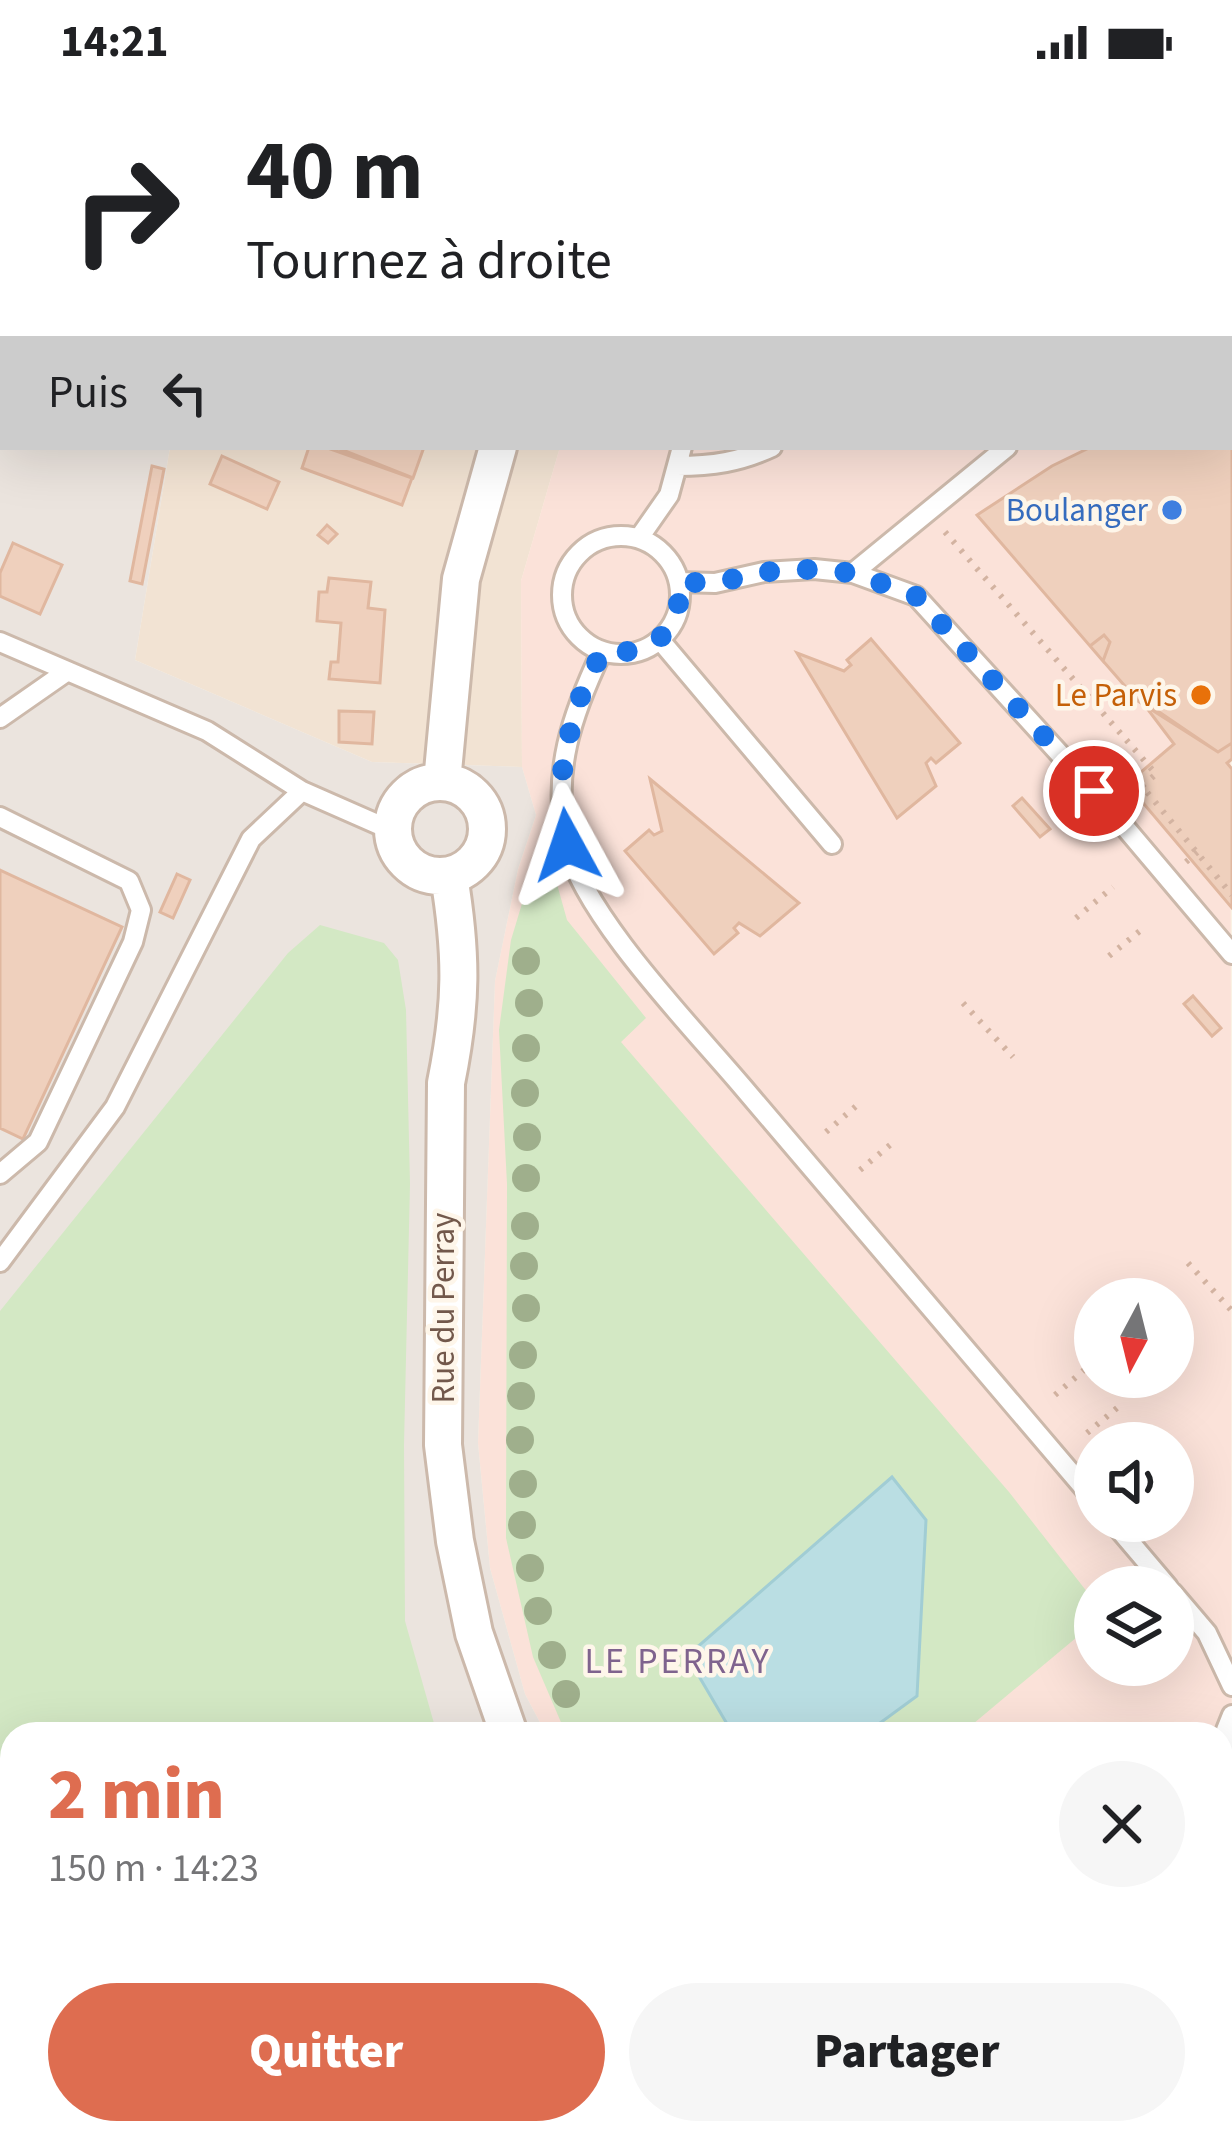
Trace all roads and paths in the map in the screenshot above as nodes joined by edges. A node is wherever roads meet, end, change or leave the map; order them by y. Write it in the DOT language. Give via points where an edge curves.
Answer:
graph roads {
  1 [pos="497,450"];
  2 [pos="766,450"];
  3 [pos="1003,450"];
  4 [pos="680,456"];
  5 [pos="945,532"];
  6 [pos="638,538"];
  7 [pos="853,573"];
  8 [pos="679,582"];
  9 [pos="660,640"];
  10 [pos="0,642"];
  11 [pos="602,651"];
  12 [pos="66,672"];
  13 [pos="0,718"];
  14 [pos="442,782"];
  15 [pos="302,791"];
  16 [pos="0,817"];
  17 [pos="393,831"];
  18 [pos="832,844"];
  19 [pos="449,876"];
  20 [pos="1113,887"];
  21 [pos="1232,895"];
  22 [pos="1076,918"];
  23 [pos="1146,926"];
  24 [pos="1232,954"];
  25 [pos="1109,956"];
  26 [pos="963,1003"];
  27 [pos="1013,1057"];
  28 [pos="862,1101"];
  29 [pos="826,1132"];
  30 [pos="896,1140"];
  31 [pos="860,1170"];
  32 [pos="0,1174"];
  33 [pos="0,1262"];
  34 [pos="1188,1263"];
  35 [pos="1232,1311"];
  36 [pos="1074,1378"];
  37 [pos="1054,1395"];
  38 [pos="1123,1403"];
  39 [pos="1100,1422"];
  40 [pos="1074,1476"];
  41 [pos="1130,1542"];
  42 [pos="1150,1566"];
  43 [pos="1194,1617"];
  44 [pos="1232,1686"];
  45 [pos="505,1722"];
  1 -- 14 [label="street" via="461,579"];
  2 -- 4 [label="lane" via="716,466"];
  3 -- 7 [label="lane"];
  4 -- 6 [label="lane" via="669,495"];
  5 -- 21 [label="path" via="1156,774 1142,786"];
  6 -- 8 [label="lane" via="665,555"];
  6 -- 11 [label="lane" via="618,535 580,550 561,586 570,626"];
  7 -- 8 [label="lane" via="814,569"];
  7 -- 24 [label="lane" via="916,596"];
  8 -- 9 [label="lane" via="678,613"];
  9 -- 11 [label="lane" via="622,654"];
  9 -- 18 [label="lane"];
  10 -- 12 [label="lane"];
  11 -- 40 [label="lane" via="574,711 561,779 567,845 590,899"];
  12 -- 13 [label="lane"];
  12 -- 15 [label="lane" via="207,731"];
  14 -- 17 [label="street" via="401,801"];
  14 -- 19 [label="street" via="470,793 488,834 475,862"];
  15 -- 17 [label="lane"];
  15 -- 33 [label="lane" via="251,839 115,1107"];
  16 -- 32 [label="lane" via="129,881 141,910 134,943 38,1142"];
  17 -- 19 [label="street" via="404,861"];
  19 -- 45 [label="street, Rue du Perray" via="460,944 446,1083 442,1444 474,1633"];
  20 -- 22 [label="path"];
  23 -- 25 [label="path"];
  26 -- 27 [label="path"];
  28 -- 29 [label="path"];
  30 -- 31 [label="path"];
  34 -- 35 [label="path"];
  36 -- 37 [label="path"];
  38 -- 39 [label="path"];
  41 -- 42 [label="lane"];
  43 -- 44 [label="lane"];
}
